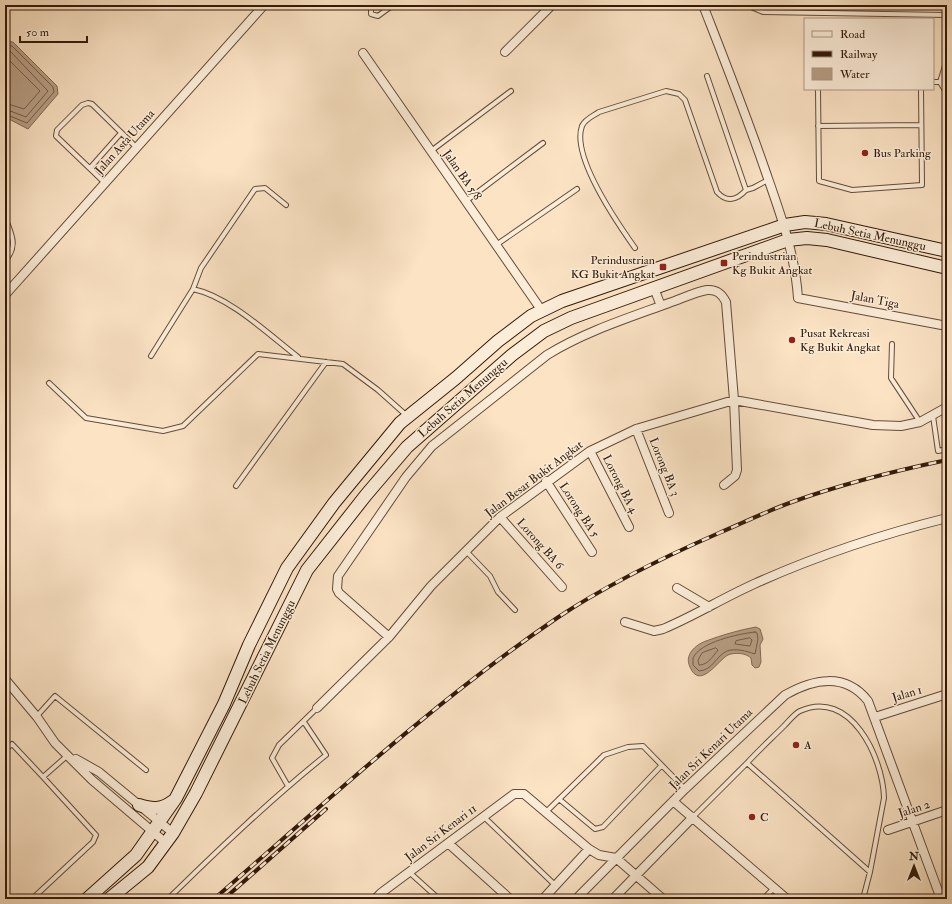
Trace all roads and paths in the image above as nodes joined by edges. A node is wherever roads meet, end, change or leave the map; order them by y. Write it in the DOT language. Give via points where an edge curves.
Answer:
graph roads {
  1 [pos="264,5"];
  2 [pos="371,5"];
  3 [pos="393,5"];
  4 [pos="552,5"];
  5 [pos="703,5"];
  6 [pos="746,5"];
  7 [pos="947,14"];
  8 [pos="504,52"];
  9 [pos="363,53"];
  10 [pos="947,59"];
  11 [pos="707,76"];
  12 [pos="934,82"];
  13 [pos="940,82"];
  14 [pos="818,90"];
  15 [pos="921,90"];
  16 [pos="511,92"];
  17 [pos="947,94"];
  18 [pos="921,125"];
  19 [pos="818,126"];
  20 [pos="121,133"];
  21 [pos="543,143"];
  22 [pos="137,148"];
  23 [pos="431,151"];
  24 [pos="90,168"];
  25 [pos="768,180"];
  26 [pos="105,183"];
  27 [pos="577,190"];
  28 [pos="746,190"];
  29 [pos="465,201"];
  30 [pos="286,205"];
  31 [pos="5,217"];
  32 [pos="785,225"];
  33 [pos="788,240"];
  34 [pos="496,245"];
  35 [pos="635,248"];
  36 [pos="947,251"];
  37 [pos="5,261"];
  38 [pos="947,268"];
  39 [pos="654,288"];
  40 [pos="193,289"];
  41 [pos="5,295"];
  42 [pos="661,306"];
  43 [pos="542,311"];
  44 [pos="947,326"];
  45 [pos="892,344"];
  46 [pos="151,356"];
  47 [pos="299,358"];
  48 [pos="326,362"];
  49 [pos="49,383"];
  50 [pos="734,400"];
  51 [pos="947,407"];
  52 [pos="933,416"];
  53 [pos="408,417"];
  54 [pos="920,422"];
  55 [pos="636,430"];
  56 [pos="947,449"];
  57 [pos="590,451"];
  58 [pos="546,481"];
  59 [pos="724,485"];
  60 [pos="236,486"];
  61 [pos="669,513"];
  62 [pos="500,517"];
  63 [pos="947,518"];
  64 [pos="629,528"];
  65 [pos="466,551"];
  66 [pos="592,552"];
  67 [pos="562,587"];
  68 [pos="677,588"];
  69 [pos="709,607"];
  70 [pos="515,610"];
  71 [pos="625,622"];
  72 [pos="389,637"];
  73 [pos="5,679"];
  74 [pos="947,694"];
  75 [pos="318,708"];
  76 [pos="37,717"];
  77 [pos="875,717"];
  78 [pos="304,722"];
  79 [pos="5,750"];
  80 [pos="68,755"];
  81 [pos="747,762"];
  82 [pos="662,766"];
  83 [pos="146,770"];
  84 [pos="43,776"];
  85 [pos="288,786"];
  86 [pos="685,790"];
  87 [pos="176,798"];
  88 [pos="560,799"];
  89 [pos="673,801"];
  90 [pos="138,805"];
  91 [pos="947,810"];
  92 [pos="546,812"];
  93 [pos="484,817"];
  94 [pos="693,817"];
  95 [pos="913,822"];
  96 [pos="155,827"];
  97 [pos="888,830"];
  98 [pos="169,838"];
  99 [pos="448,843"];
  100 [pos="589,849"];
  101 [pos="616,858"];
  102 [pos="409,872"];
  103 [pos="870,872"];
  104 [pos="636,875"];
  105 [pos="555,885"];
  106 [pos="774,887"];
  107 [pos="32,899"];
  108 [pos="87,899"];
  109 [pos="109,899"];
  110 [pos="168,899"];
  111 [pos="375,899"];
  112 [pos="439,899"];
  113 [pos="510,899"];
  114 [pos="543,899"];
  115 [pos="576,899"];
  116 [pos="613,899"];
  117 [pos="663,899"];
  118 [pos="763,899"];
  119 [pos="787,899"];
  120 [pos="863,899"];
  121 [pos="941,899"];
  1 -- 22 [label="street, Jalan Asta Utama"];
  2 -- 3 [label="lane" via="371,14 378,16"];
  4 -- 8 [label="street"];
  5 -- 25 [label="street"];
  6 -- 7 [label="lane" via="763,12"];
  9 -- 23 [label="street, Jalan BA 5/8"];
  10 -- 13 [label="lane"];
  11 -- 28 [label="lane"];
  12 -- 13 [label="lane"];
  13 -- 17 [label="lane"];
  14 -- 19 [label="lane"];
  15 -- 18 [label="lane"];
  16 -- 23 [label="lane"];
  18 -- 19 [label="lane"];
  18 -- 19 [label="lane" via="922,185 852,190 819,181"];
  20 -- 22 [label="lane"];
  20 -- 24 [label="lane"];
  20 -- 24 [label="lane" via="88,103 82,105 57,130 56,136"];
  21 -- 29 [label="lane"];
  22 -- 26 [label="street, Jalan Asta Utama"];
  23 -- 29 [label="street, Jalan BA 5/8"];
  24 -- 26 [label="lane"];
  25 -- 28 [label="lane"];
  25 -- 32 [label="street"];
  26 -- 41 [label="street, Jalan Asta Utama"];
  27 -- 34 [label="lane"];
  28 -- 35 [label="lane" via="739,197 731,199 722,198 717,192 685,100 679,94 666,92 599,112 582,126 583,151 607,208"];
  29 -- 34 [label="street, Jalan BA 5/8"];
  30 -- 40 [label="lane" via="265,188 255,189 201,268"];
  31 -- 37 [label="lane" via="13,250"];
  32 -- 33 [label="street"];
  32 -- 36 [label="street, Lebuh Setia Menunggu" via="805,222 826,224"];
  32 -- 43 [label="street, Lebuh Setia Menunggu" via="562,301"];
  33 -- 38 [label="street, Lebuh Setia Menunggu" via="827,240"];
  33 -- 39 [label="street, Lebuh Setia Menunggu"];
  33 -- 44 [label="street, Jalan Tiga" via="797,278 798,298"];
  34 -- 43 [label="street, Jalan BA 5/8"];
  39 -- 42 [label="street"];
  39 -- 98 [label="street, Lebuh Setia Menunggu" via="571,318 544,331 512,355 407,447 308,570 196,793"];
  40 -- 46 [label="lane"];
  40 -- 47 [label="lane" via="222,300"];
  42 -- 50 [label="street" via="707,290 716,290 723,295 726,302"];
  42 -- 72 [label="street" via="584,335 547,355 432,446 406,477 338,576 337,583 339,593"];
  43 -- 53 [label="street, Lebuh Setia Menunggu" via="498,341"];
  45 -- 54 [label="lane" via="891,378"];
  47 -- 48 [label="lane"];
  47 -- 49 [label="lane" via="258,354 183,426 163,431 86,418"];
  48 -- 53 [label="lane" via="343,364"];
  48 -- 60 [label="lane"];
  50 -- 54 [label="street, Jalan Besar Bukit Angkat" via="873,425 901,426"];
  50 -- 55 [label="street, Jalan Besar Bukit Angkat"];
  50 -- 59 [label="street" via="737,470 735,476"];
  51 -- 52 [label="street, Jalan Besar Bukit Angkat"];
  52 -- 54 [label="street, Jalan Besar Bukit Angkat"];
  52 -- 56 [label="lane" via="938,451"];
  53 -- 87 [label="street, Lebuh Setia Menunggu" via="400,423 344,490 287,568 249,645 224,704"];
  55 -- 57 [label="street, Jalan Besar Bukit Angkat"];
  55 -- 61 [label="street, Lorong BA 3"];
  57 -- 58 [label="street, Jalan Besar Bukit Angkat"];
  57 -- 64 [label="street, Lorong BA 4"];
  58 -- 62 [label="street, Jalan Besar Bukit Angkat"];
  58 -- 66 [label="street, Lorong BA 5"];
  62 -- 65 [label="street, Jalan Besar Bukit Angkat"];
  62 -- 67 [label="street, Lorong BA 6"];
  63 -- 69 [label="street" via="845,546 754,584"];
  65 -- 70 [label="lane" via="490,576 498,592"];
  65 -- 72 [label="street, Jalan Besar Bukit Angkat" via="431,586"];
  68 -- 69 [label="street"];
  69 -- 71 [label="street" via="663,630 654,631"];
  72 -- 75 [label="street, Jalan Besar Bukit Angkat"];
  73 -- 76 [label="street"];
  74 -- 77 [label="street, Jalan 1"];
  75 -- 78 [label="lane"];
  76 -- 80 [label="street" via="55,743"];
  76 -- 83 [label="lane" via="54,696"];
  77 -- 86 [label="street, Jalan Sri Kenari Utama" via="860,690 848,684 832,681 800,686 785,695"];
  77 -- 95 [label="street, Jalan Sri Kenari Utama"];
  78 -- 85 [label="lane" via="279,745 272,758"];
  78 -- 85 [label="lane" via="326,755"];
  79 -- 84 [label="lane" via="12,744"];
  80 -- 84 [label="lane"];
  80 -- 90 [label="street" via="99,772"];
  80 -- 96 [label="street" via="92,780"];
  81 -- 94 [label="lane"];
  81 -- 103 [label="lane"];
  81 -- 103 [label="lane" via="798,712 824,707 836,709 847,716 867,740 884,787"];
  82 -- 86 [label="lane"];
  82 -- 88 [label="lane" via="643,746 628,747 604,755"];
  82 -- 88 [label="lane" via="600,829 594,829"];
  84 -- 107 [label="lane" via="96,835 93,842"];
  85 -- 110 [label="lane"];
  86 -- 89 [label="street, Jalan Sri Kenari Utama"];
  87 -- 90 [label="street" via="162,808 151,809"];
  87 -- 96 [label="street, Lebuh Setia Menunggu"];
  88 -- 92 [label="lane"];
  89 -- 94 [label="street"];
  89 -- 101 [label="street, Jalan Sri Kenari Utama"];
  90 -- 96 [label="street"];
  91 -- 95 [label="street, Jalan 2"];
  92 -- 93 [label="street, Jalan Sri Kenari 11" via="524,794 514,794"];
  92 -- 100 [label="street"];
  93 -- 99 [label="street, Jalan Sri Kenari 11"];
  93 -- 105 [label="lane"];
  94 -- 104 [label="street"];
  94 -- 106 [label="street"];
  95 -- 97 [label="street, Jalan 2"];
  95 -- 121 [label="street, Jalan Sri Kenari Utama"];
  96 -- 98 [label="street"];
  96 -- 108 [label="street" via="136,855"];
  98 -- 109 [label="street, Lebuh Setia Menunggu" via="148,867"];
  99 -- 102 [label="street, Jalan Sri Kenari 11"];
  99 -- 113 [label="street"];
  100 -- 101 [label="street" via="599,855"];
  100 -- 105 [label="street"];
  101 -- 104 [label="street"];
  101 -- 115 [label="street, Jalan Sri Kenari Utama"];
  102 -- 111 [label="street, Jalan Sri Kenari 11"];
  102 -- 112 [label="lane"];
  103 -- 120 [label="lane"];
  104 -- 116 [label="street"];
  104 -- 117 [label="street"];
  105 -- 114 [label="street"];
  106 -- 118 [label="lane"];
  106 -- 119 [label="street"];
}
